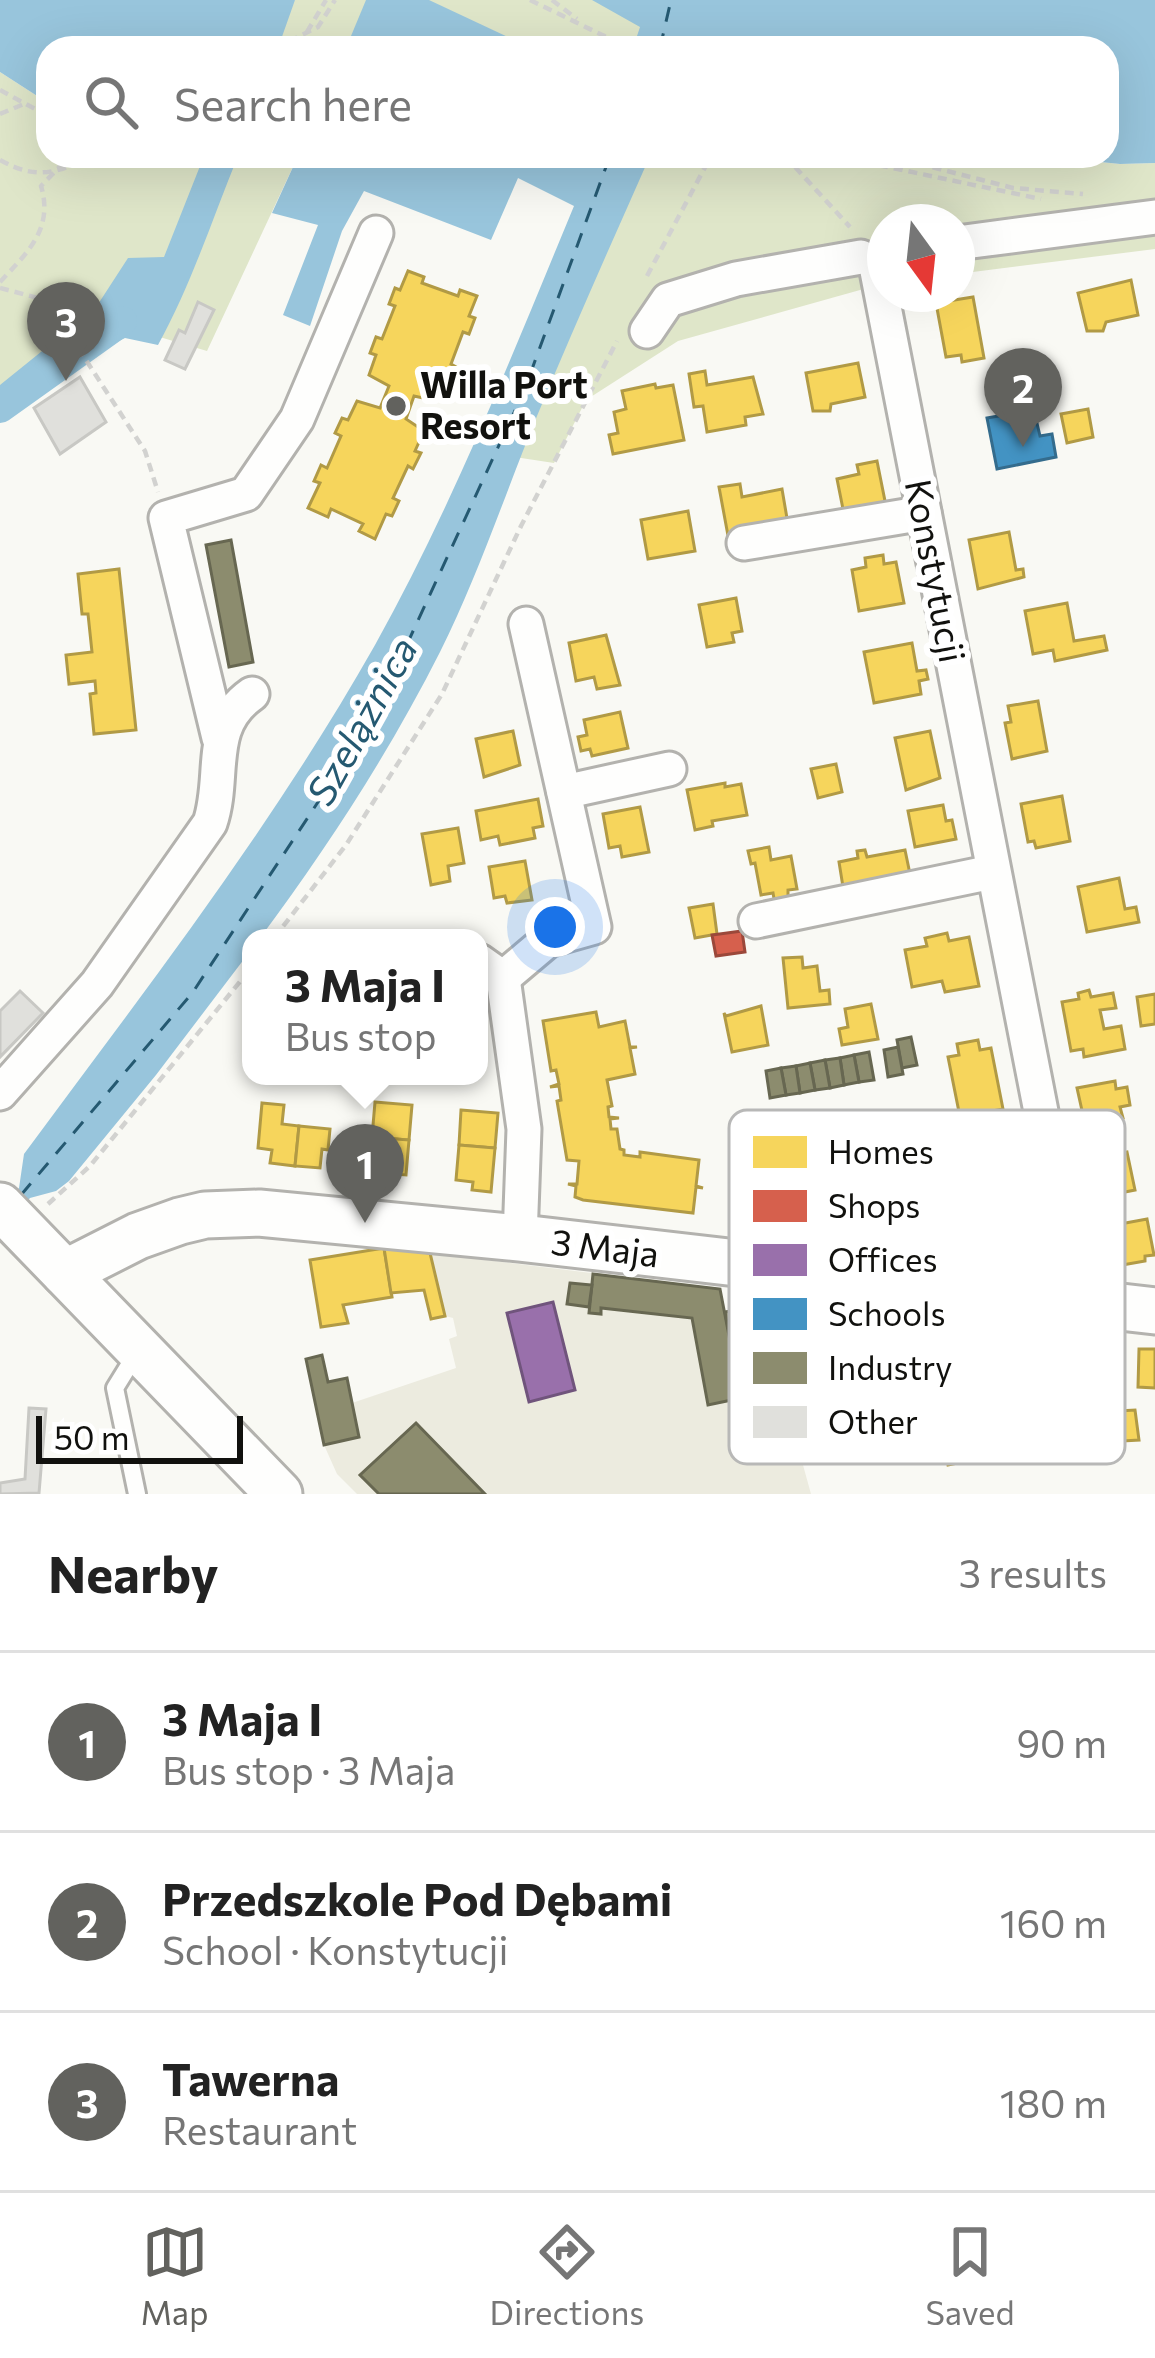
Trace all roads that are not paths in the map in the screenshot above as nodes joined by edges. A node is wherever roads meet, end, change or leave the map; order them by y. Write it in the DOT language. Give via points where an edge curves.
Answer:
graph roads {
  1 [pos="1155,217"];
  2 [pos="376,233"];
  3 [pos="975,241"];
  4 [pos="867,260"];
  5 [pos="887,312"];
  6 [pos="635,331"];
  7 [pos="924,513"];
  8 [pos="743,543"];
  9 [pos="526,624"];
  10 [pos="251,694"];
  11 [pos="219,738"];
  12 [pos="669,769"];
  13 [pos="564,792"];
  14 [pos="992,872"];
  15 [pos="756,920"];
  16 [pos="491,970"];
  17 [pos="0,1094"];
  18 [pos="1040,1110"];
  19 [pos="35,1235"];
  20 [pos="520,1238"];
  21 [pos="729,1263"];
  22 [pos="1125,1308"];
  23 [pos="1155,1311"];
  24 [pos="140,1350"];
  25 [pos="137,1494"];
  26 [pos="278,1494"];
  1 -- 3 [label="street"];
  2 -- 11 [label="street" via="297,419 246,494 166,518"];
  4 -- 6 [label="street" via="736,279 668,300"];
  5 -- 7 [label="street, Konstytucji"];
  7 -- 8 [label="street"];
  7 -- 14 [label="street, Konstytucji"];
  9 -- 13 [label="street"];
  10 -- 11 [label="street"];
  11 -- 17 [label="street" via="210,823 97,984"];
  12 -- 13 [label="street"];
  13 -- 16 [label="street" via="594,927"];
  14 -- 15 [label="street"];
  14 -- 18 [label="street, Konstytucji"];
  16 -- 20 [label="street" via="524,1129"];
  19 -- 20 [label="street, 3 Maja" via="138,1236 230,1212"];
  19 -- 24 [label="street"];
  20 -- 21 [label="street, 3 Maja"];
  22 -- 23 [label="street, 3 Maja"];
  24 -- 25 [label="lane" via="115,1388"];
  24 -- 26 [label="street"];
}
